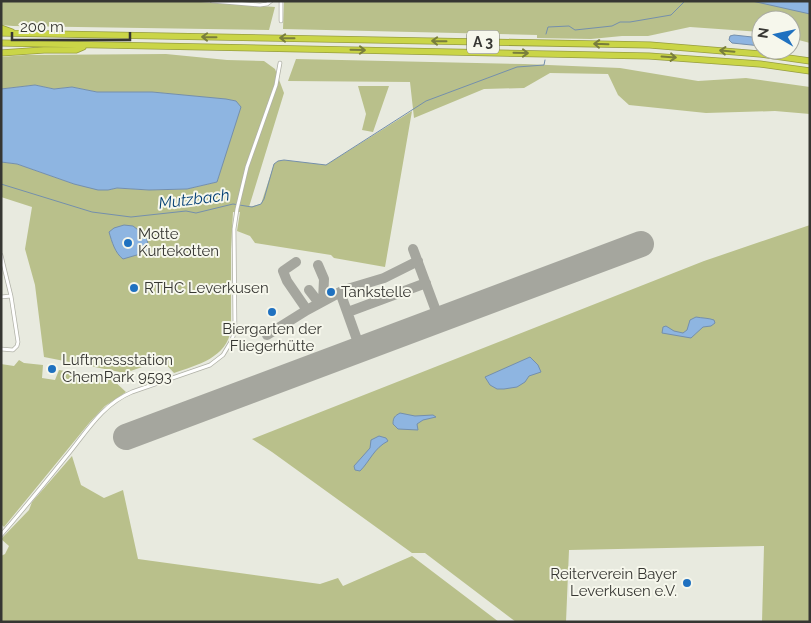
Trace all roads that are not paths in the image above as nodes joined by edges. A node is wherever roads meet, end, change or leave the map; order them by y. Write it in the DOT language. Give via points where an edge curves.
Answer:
graph roads {
  1 [pos="212,1"];
  2 [pos="271,1"];
  3 [pos="281,1"];
  4 [pos="281,21"];
  5 [pos="1,28"];
  6 [pos="1,33"];
  7 [pos="16,34"];
  8 [pos="1,43"];
  9 [pos="87,46"];
  10 [pos="1,53"];
  11 [pos="810,60"];
  12 [pos="280,63"];
  13 [pos="810,71"];
  14 [pos="1,255"];
  15 [pos="11,296"];
  16 [pos="1,297"];
  17 [pos="1,350"];
  18 [pos="1,535"];
  1 -- 2 [label="street" via="260,5"];
  3 -- 4 [label="street"];
  5 -- 7 [label="highway"];
  6 -- 7 [label="highway, A 3"];
  11 -- 7 [label="highway, A 3, one-way" via="650,45"];
  8 -- 9 [label="highway, A 3"];
  9 -- 10 [label="highway" via="76,50"];
  9 -- 13 [label="highway, A 3, one-way" via="649,56"];
  12 -- 18 [label="street" via="237,209 233,239 235,330 228,349 210,365 122,396 108,406"];
  14 -- 15 [label="street"];
  15 -- 16 [label="street"];
  15 -- 17 [label="street" via="17,324 17,346 13,350"];
}
